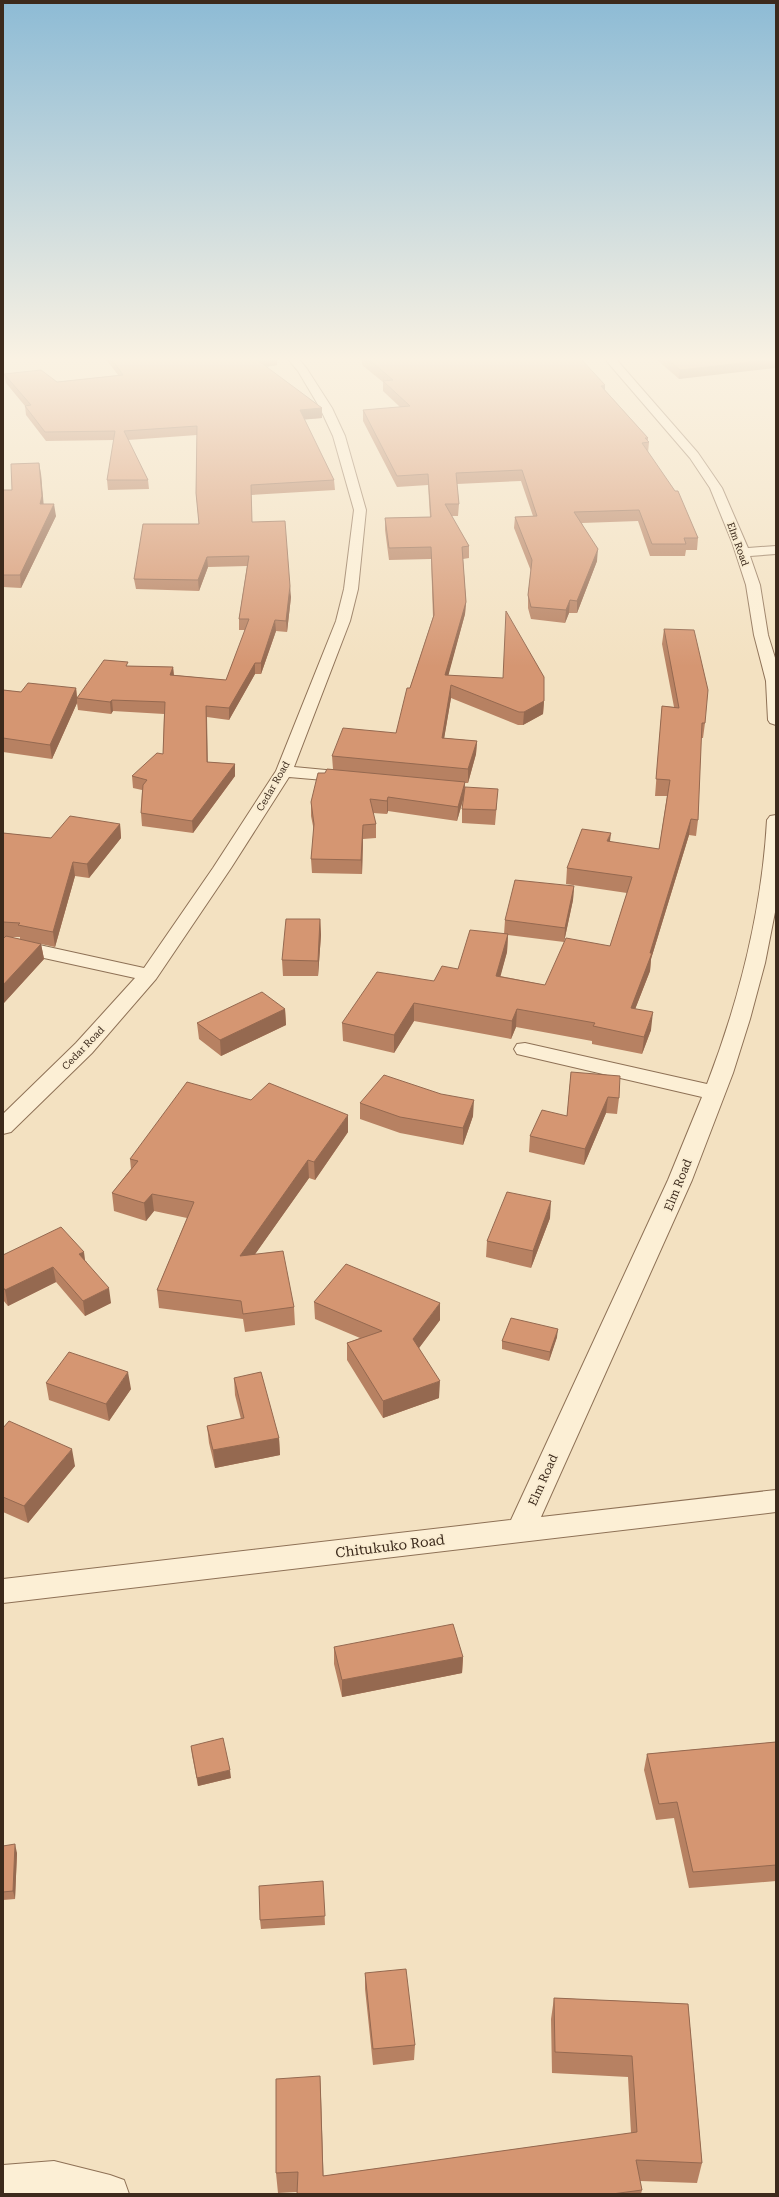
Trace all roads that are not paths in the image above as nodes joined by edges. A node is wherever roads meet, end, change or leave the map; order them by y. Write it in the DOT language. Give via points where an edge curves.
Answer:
graph roads {
  1 [pos="347,461"];
  2 [pos="697,461"];
  3 [pos="776,550"];
  4 [pos="740,552"];
  5 [pos="776,720"];
  6 [pos="284,771"];
  7 [pos="361,779"];
  8 [pos="776,820"];
  9 [pos="3,943"];
  10 [pos="150,975"];
  11 [pos="525,1049"];
  12 [pos="715,1093"];
  13 [pos="3,1127"];
  14 [pos="776,1501"];
  15 [pos="520,1532"];
  16 [pos="3,1591"];
  17 [pos="3,2184"];
  18 [pos="110,2194"];
  1 -- 6 [label="street, Cedar Road" via="360,510 352,582 343,621"];
  2 -- 4 [label="street, Elm Road" via="716,488 739,542"];
  3 -- 4 [label="street"];
  4 -- 5 [label="street, Elm Road" via="753,585 761,635 774,681"];
  6 -- 7 [label="street"];
  6 -- 10 [label="street, Cedar Road"];
  8 -- 12 [label="street, Elm Road" via="775,850 759,948 729,1059"];
  9 -- 10 [label="street"];
  10 -- 13 [label="street, Cedar Road" via="84,1048"];
  11 -- 12 [label="street"];
  12 -- 15 [label="street, Elm Road" via="666,1215 587,1380"];
  14 -- 15 [label="street, Chitukuko Road"];
  15 -- 16 [label="street, Chitukuko Road"];
  17 -- 18 [label="street" via="54,2180"];
}
